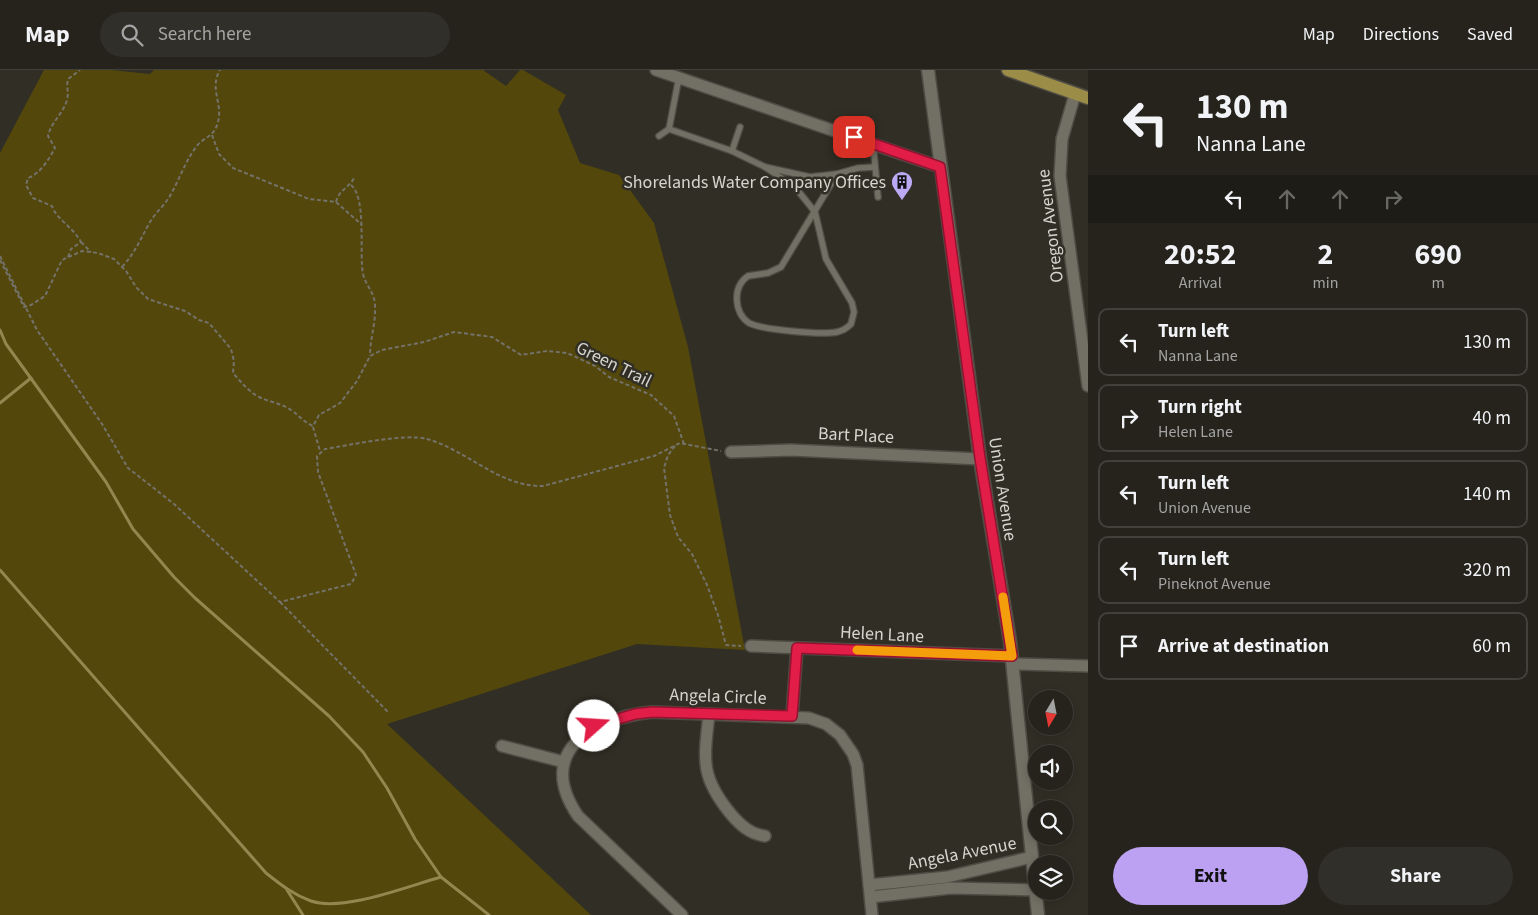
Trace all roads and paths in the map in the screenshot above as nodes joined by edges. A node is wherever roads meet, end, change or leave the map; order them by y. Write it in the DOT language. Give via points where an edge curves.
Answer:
graph roads {
  1 [pos="80,70"];
  2 [pos="220,70"];
  3 [pos="656,70"];
  4 [pos="928,70"];
  5 [pos="1008,70"];
  6 [pos="679,78"];
  7 [pos="1075,94"];
  8 [pos="1088,98"];
  9 [pos="740,127"];
  10 [pos="669,129"];
  11 [pos="212,135"];
  12 [pos="659,136"];
  13 [pos="874,143"];
  14 [pos="732,151"];
  15 [pos="765,167"];
  16 [pos="875,167"];
  17 [pos="940,167"];
  18 [pos="837,174"];
  19 [pos="354,176"];
  20 [pos="351,185"];
  21 [pos="878,197"];
  22 [pos="336,202"];
  23 [pos="815,212"];
  24 [pos="362,225"];
  25 [pos="81,242"];
  26 [pos="91,252"];
  27 [pos="0,256"];
  28 [pos="68,257"];
  29 [pos="0,260"];
  30 [pos="122,267"];
  31 [pos="25,307"];
  32 [pos="370,356"];
  33 [pos="1088,386"];
  34 [pos="313,426"];
  35 [pos="676,444"];
  36 [pos="684,444"];
  37 [pos="320,451"];
  38 [pos="731,452"];
  39 [pos="980,458"];
  40 [pos="280,602"];
  41 [pos="751,646"];
  42 [pos="797,648"];
  43 [pos="1012,660"];
  44 [pos="1088,666"];
  45 [pos="389,713"];
  46 [pos="709,714"];
  47 [pos="792,716"];
  48 [pos="502,746"];
  49 [pos="564,762"];
  50 [pos="765,836"];
  51 [pos="1032,855"];
  52 [pos="1028,858"];
  53 [pos="869,885"];
  54 [pos="1028,890"];
  55 [pos="871,897"];
  56 [pos="1037,900"];
  57 [pos="682,915"];
  58 [pos="872,915"];
  59 [pos="1038,915"];
  1 -- 25 [label="path" via="68,79 67,100 58,120 50,127 48,136 55,148 34,176 28,178 26,185 33,198 52,206 54,214 75,230"];
  2 -- 11 [label="path" via="214,92 218,121"];
  3 -- 6 [label="street"];
  4 -- 17 [label="street, Union Avenue"];
  5 -- 7 [label="main road"];
  6 -- 10 [label="lane"];
  6 -- 13 [label="street"];
  7 -- 8 [label="main road"];
  7 -- 33 [label="street, Oregon Avenue" via="1062,139 1060,176"];
  9 -- 14 [label="lane"];
  10 -- 12 [label="lane"];
  10 -- 14 [label="lane"];
  11 -- 22 [label="path" via="219,154 233,168 310,199"];
  11 -- 30 [label="path" via="198,144 134,254"];
  13 -- 16 [label="lane"];
  13 -- 17 [label="street"];
  14 -- 15 [label="lane"];
  15 -- 18 [label="lane" via="810,177"];
  15 -- 23 [label="lane" via="795,187"];
  16 -- 18 [label="lane"];
  16 -- 21 [label="lane"];
  17 -- 39 [label="street, Union Avenue"];
  18 -- 23 [label="lane"];
  19 -- 20 [label="path"];
  20 -- 22 [label="path" via="338,193"];
  20 -- 24 [label="path" via="360,208"];
  22 -- 24 [label="path"];
  23 -- 23 [label="lane" via="781,267 748,276 740,283 738,309 749,324 830,332 851,324 853,307 826,259"];
  24 -- 32 [label="path" via="363,273 375,306"];
  25 -- 26 [label="path"];
  25 -- 28 [label="path" via="71,249"];
  26 -- 28 [label="path" via="82,251"];
  26 -- 30 [label="path" via="114,258"];
  27 -- 31 [label="path"];
  28 -- 31 [label="path" via="59,264 45,296"];
  29 -- 31 [label="path"];
  30 -- 34 [label="path" via="148,299 209,323 227,342 234,361 233,373 245,387 258,397 294,411 301,421"];
  31 -- 40 [label="path" via="128,468 174,504"];
  32 -- 34 [label="path" via="340,403 319,415"];
  32 -- 36 [label="path, Green Trail" via="454,332 492,337 521,355 547,351 567,353 595,366 609,377 651,395 674,416"];
  34 -- 37 [label="path"];
  35 -- 36 [label="path"];
  35 -- 37 [label="path" via="654,456 542,486 514,481 444,445 420,437"];
  35 -- 41 [label="path" via="664,468 670,515 678,537 692,554 707,585 726,645"];
  36 -- 38 [label="path"];
  37 -- 40 [label="path" via="317,456 318,472 356,575 355,580 351,584"];
  38 -- 39 [label="street, Bart Place" via="791,450"];
  39 -- 43 [label="street, Union Avenue"];
  40 -- 45 [label="path"];
  41 -- 42 [label="street, Helen Lane"];
  42 -- 43 [label="street, Helen Lane"];
  42 -- 47 [label="street"];
  43 -- 44 [label="street, Helen Lane"];
  43 -- 51 [label="street, Union Avenue"];
  46 -- 47 [label="street, Angela Circle"];
  46 -- 49 [label="street, Angela Circle" via="652,712 599,724 576,741"];
  46 -- 50 [label="street" via="706,768 713,792 739,824"];
  47 -- 53 [label="street, Angela Circle" via="826,724 840,735 853,754 857,765"];
  48 -- 49 [label="street"];
  49 -- 57 [label="street, Angela Circle" via="565,793 578,816"];
  52 -- 53 [label="street, Angela Avenue" via="947,877"];
  53 -- 55 [label="street, Angela Circle"];
  54 -- 55 [label="street, Angela Avenue" via="950,888"];
  55 -- 58 [label="street, Angela Circle"];
  56 -- 59 [label="street, Union Avenue"];
}
